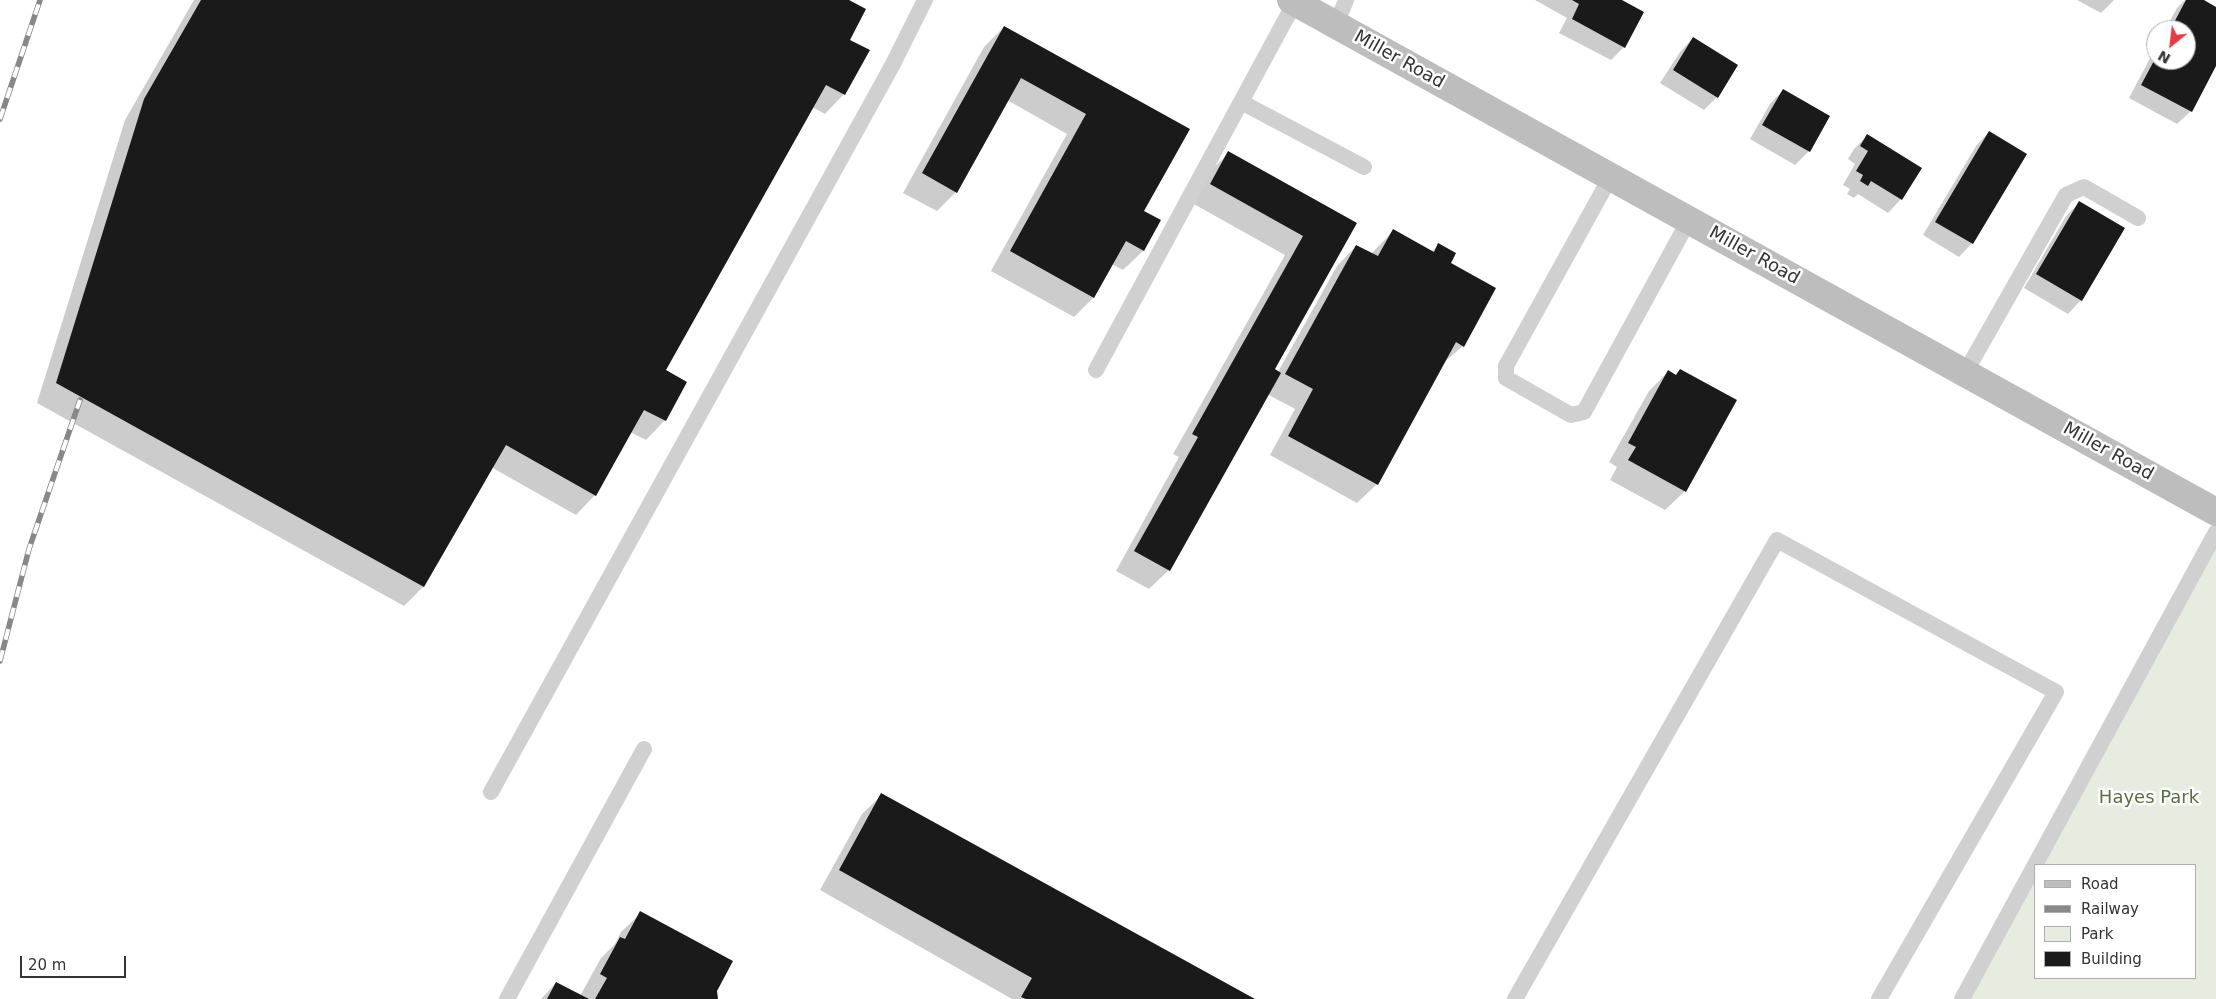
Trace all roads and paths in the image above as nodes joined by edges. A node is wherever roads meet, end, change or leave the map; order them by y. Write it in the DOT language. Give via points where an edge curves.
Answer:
graph roads {
  1 [pos="925,0"];
  2 [pos="1346,0"];
  3 [pos="1293,1"];
  4 [pos="1336,25"];
  5 [pos="1241,102"];
  6 [pos="1364,167"];
  7 [pos="1610,176"];
  8 [pos="2138,218"];
  9 [pos="1689,220"];
  10 [pos="1096,370"];
  11 [pos="1965,373"];
  12 [pos="2216,512"];
  13 [pos="2216,532"];
  14 [pos="644,749"];
  15 [pos="491,792"];
  16 [pos="2035,864"];
  17 [pos="2034,867"];
  18 [pos="507,999"];
  19 [pos="1515,999"];
  20 [pos="1879,999"];
  21 [pos="1962,999"];
  1 -- 15 [label="lane"];
  2 -- 4 [label="lane"];
  3 -- 4 [label="street, Miller Road"];
  3 -- 5 [label="lane"];
  4 -- 7 [label="street, Miller Road"];
  5 -- 6 [label="lane"];
  5 -- 10 [label="lane"];
  7 -- 9 [label="street, Miller Road"];
  7 -- 9 [label="lane" via="1506,366 1506,378 1571,415 1584,412"];
  8 -- 11 [label="lane" via="2084,187 2066,196"];
  9 -- 11 [label="street, Miller Road"];
  11 -- 12 [label="street, Miller Road"];
  13 -- 16 [label="lane"];
  14 -- 18 [label="lane"];
  17 -- 21 [label="lane"];
  19 -- 20 [label="lane" via="1778,540 2056,692"];
}
